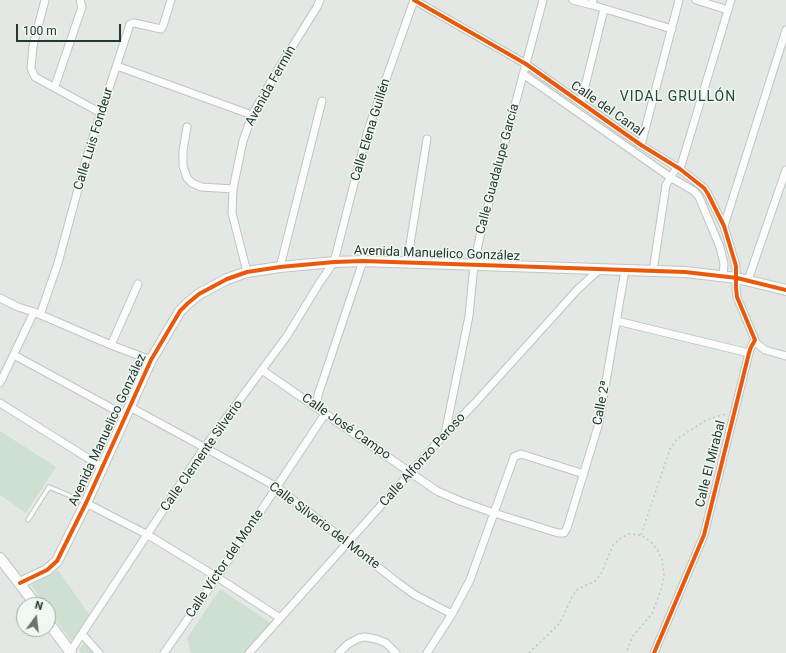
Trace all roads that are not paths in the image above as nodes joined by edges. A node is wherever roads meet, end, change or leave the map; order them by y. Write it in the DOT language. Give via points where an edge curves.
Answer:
graph roads {
  1 [pos="45,0"];
  2 [pos="80,0"];
  3 [pos="171,0"];
  4 [pos="320,0"];
  5 [pos="414,0"];
  6 [pos="543,0"];
  7 [pos="572,0"];
  8 [pos="679,0"];
  9 [pos="696,0"];
  10 [pos="731,0"];
  11 [pos="592,2"];
  12 [pos="604,9"];
  13 [pos="728,10"];
  14 [pos="672,28"];
  15 [pos="786,30"];
  16 [pos="526,64"];
  17 [pos="117,66"];
  18 [pos="523,74"];
  19 [pos="55,86"];
  20 [pos="322,101"];
  21 [pos="582,103"];
  22 [pos="101,113"];
  23 [pos="252,115"];
  24 [pos="187,127"];
  25 [pos="426,139"];
  26 [pos="641,145"];
  27 [pos="678,168"];
  28 [pos="786,170"];
  29 [pos="670,176"];
  30 [pos="233,189"];
  31 [pos="724,226"];
  32 [pos="363,261"];
  33 [pos="334,262"];
  34 [pos="407,263"];
  35 [pos="474,265"];
  36 [pos="280,267"];
  37 [pos="600,269"];
  38 [pos="625,270"];
  39 [pos="653,271"];
  40 [pos="247,272"];
  41 [pos="723,276"];
  42 [pos="737,278"];
  43 [pos="748,280"];
  44 [pos="138,284"];
  45 [pos="786,290"];
  46 [pos="0,298"];
  47 [pos="37,314"];
  48 [pos="617,321"];
  49 [pos="755,342"];
  50 [pos="111,345"];
  51 [pos="749,353"];
  52 [pos="14,355"];
  53 [pos="786,356"];
  54 [pos="151,360"];
  55 [pos="262,370"];
  56 [pos="0,384"];
  57 [pos="0,403"];
  58 [pos="317,407"];
  59 [pos="128,411"];
  60 [pos="326,414"];
  61 [pos="444,434"];
  62 [pos="204,448"];
  63 [pos="102,467"];
  64 [pos="411,473"];
  65 [pos="584,474"];
  66 [pos="277,488"];
  67 [pos="86,502"];
  68 [pos="494,513"];
  69 [pos="28,520"];
  70 [pos="564,532"];
  71 [pos="148,536"];
  72 [pos="348,542"];
  73 [pos="1,561"];
  74 [pos="217,577"];
  75 [pos="20,584"];
  76 [pos="30,597"];
  77 [pos="452,614"];
  78 [pos="280,618"];
  79 [pos="56,633"];
  80 [pos="82,634"];
  81 [pos="70,653"];
  82 [pos="99,653"];
  83 [pos="164,653"];
  84 [pos="249,653"];
  85 [pos="339,653"];
  86 [pos="396,653"];
  87 [pos="428,653"];
  88 [pos="654,653"];
  1 -- 19 [label="street" via="31,68 35,77"];
  2 -- 19 [label="street" via="82,7"];
  3 -- 17 [label="street, Calle Luis Fondeur" via="161,29 130,24"];
  4 -- 23 [label="street, Avenida Fermín"];
  5 -- 16 [label="street, Calle del Canal"];
  5 -- 33 [label="street, Calle Elena Guillén" via="367,133"];
  6 -- 16 [label="street, Calle Guadalupe García"];
  7 -- 11 [label="street"];
  8 -- 14 [label="street"];
  9 -- 13 [label="street"];
  10 -- 13 [label="street"];
  11 -- 12 [label="street"];
  12 -- 14 [label="street"];
  12 -- 21 [label="street"];
  13 -- 27 [label="street"];
  14 -- 26 [label="street"];
  15 -- 31 [label="street"];
  16 -- 18 [label="street, Calle Guadalupe García"];
  16 -- 21 [label="street, Calle del Canal"];
  17 -- 22 [label="street, Calle Luis Fondeur"];
  17 -- 23 [label="street"];
  18 -- 29 [label="street"];
  18 -- 35 [label="street, Calle Guadalupe García"];
  19 -- 22 [label="street"];
  20 -- 36 [label="street"];
  21 -- 26 [label="street, Calle del Canal"];
  22 -- 47 [label="street, Calle Luis Fondeur" via="58,264"];
  23 -- 30 [label="street, Avenida Fermín" via="243,141"];
  24 -- 30 [label="street" via="183,166 187,178 200,188"];
  25 -- 34 [label="street"];
  26 -- 27 [label="street, Calle del Canal"];
  27 -- 29 [label="street"];
  27 -- 31 [label="street, Calle del Canal" via="704,188"];
  28 -- 43 [label="street"];
  29 -- 39 [label="street" via="665,191"];
  29 -- 41 [label="street" via="699,197 720,247 724,264"];
  30 -- 40 [label="street, Avenida Fermín" via="232,213"];
  31 -- 42 [label="street, Calle del Canal" via="732,248"];
  32 -- 33 [label="street, Avenida Manuelico González"];
  32 -- 34 [label="street, Avenida Manuelico González"];
  32 -- 58 [label="street" via="318,395"];
  33 -- 36 [label="street, Avenida Manuelico González"];
  33 -- 55 [label="street, Calle Clemente Silverio"];
  34 -- 35 [label="street, Avenida Manuelico González"];
  35 -- 37 [label="street, Avenida Manuelico González"];
  35 -- 61 [label="street, Calle Guadalupe García" via="469,316"];
  36 -- 40 [label="street, Avenida Manuelico González"];
  37 -- 38 [label="street, Avenida Manuelico González"];
  37 -- 61 [label="street, Calle Alfonzo Peroso" via="578,289 480,398"];
  38 -- 39 [label="street, Avenida Manuelico González"];
  38 -- 48 [label="street, Calle 2ª"];
  39 -- 41 [label="street, Avenida Manuelico González"];
  40 -- 54 [label="street, Avenida Manuelico González" via="210,288 187,304"];
  41 -- 42 [label="street, Avenida Manuelico González"];
  42 -- 43 [label="street, Avenida Manuelico González"];
  42 -- 49 [label="street" via="737,297"];
  43 -- 45 [label="street, Avenida Manuelico González"];
  44 -- 50 [label="street"];
  46 -- 47 [label="street"];
  47 -- 50 [label="street"];
  47 -- 52 [label="street, Calle Luis Fondeur"];
  48 -- 51 [label="street"];
  48 -- 65 [label="street, Calle 2ª" via="599,423"];
  49 -- 51 [label="street, Calle El Mirabal"];
  49 -- 53 [label="street" via="765,350"];
  50 -- 54 [label="street"];
  51 -- 88 [label="street, Calle El Mirabal" via="704,535"];
  52 -- 56 [label="street, Calle Luis Fondeur"];
  52 -- 59 [label="street, Calle Silverio del Monte"];
  54 -- 59 [label="street, Avenida Manuelico González"];
  55 -- 58 [label="street, Calle José Campo"];
  55 -- 62 [label="street, Calle Clemente Silverio"];
  57 -- 63 [label="street"];
  58 -- 60 [label="street, Calle José Campo"];
  59 -- 62 [label="street, Calle Silverio del Monte"];
  59 -- 63 [label="street, Avenida Manuelico González"];
  60 -- 64 [label="street, Calle José Campo"];
  60 -- 66 [label="street, Calle Víctor del Monte"];
  61 -- 64 [label="street, Calle Alfonzo Peroso"];
  62 -- 66 [label="street, Calle Silverio del Monte"];
  62 -- 71 [label="street, Calle Clemente Silverio"];
  63 -- 67 [label="street, Avenida Manuelico González"];
  64 -- 68 [label="street, Calle José Campo" via="437,491"];
  64 -- 72 [label="street, Calle Alfonzo Peroso"];
  65 -- 68 [label="street" via="521,454 516,455"];
  65 -- 70 [label="street, Calle 2ª"];
  66 -- 72 [label="street, Calle Silverio del Monte"];
  66 -- 74 [label="street, Calle Víctor del Monte"];
  67 -- 69 [label="lane" via="49,487"];
  67 -- 71 [label="street"];
  67 -- 75 [label="street, Avenida Manuelico González" via="54,564"];
  68 -- 70 [label="street, Calle José Campo" via="558,533"];
  68 -- 77 [label="street" via="470,580"];
  71 -- 74 [label="street"];
  71 -- 80 [label="street, Calle Clemente Silverio"];
  72 -- 77 [label="street, Calle Silverio del Monte" via="415,595"];
  72 -- 78 [label="street, Calle Alfonzo Peroso"];
  73 -- 75 [label="street"];
  74 -- 78 [label="street"];
  74 -- 83 [label="street, Calle Víctor del Monte"];
  75 -- 76 [label="street"];
  77 -- 87 [label="street"];
  78 -- 84 [label="street, Calle Alfonzo Peroso"];
  79 -- 81 [label="street"];
  80 -- 81 [label="street, Calle Clemente Silverio"];
  80 -- 82 [label="street"];
  85 -- 86 [label="street" via="348,644 365,637 386,643"];
}
